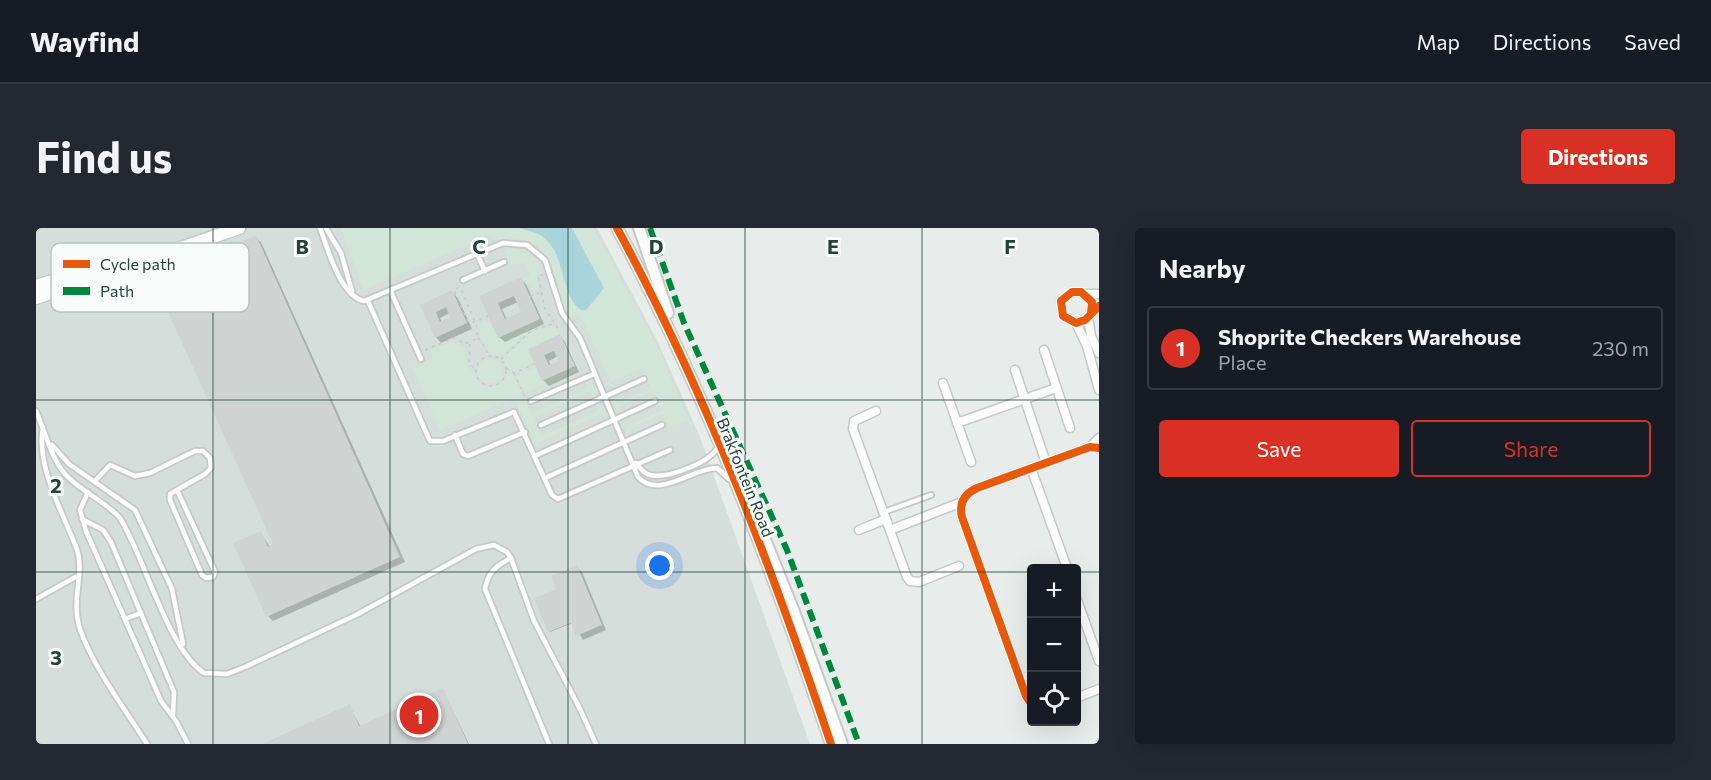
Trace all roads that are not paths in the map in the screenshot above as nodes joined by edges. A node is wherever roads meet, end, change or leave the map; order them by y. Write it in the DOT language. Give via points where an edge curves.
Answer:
graph roads {
  1 [pos="220,228"];
  2 [pos="239,228"];
  3 [pos="320,228"];
  4 [pos="326,228"];
  5 [pos="618,228"];
  6 [pos="639,228"];
  7 [pos="172,243"];
  8 [pos="196,243"];
  9 [pos="477,254"];
  10 [pos="504,262"];
  11 [pos="484,271"];
  12 [pos="463,280"];
  13 [pos="51,281"];
  14 [pos="36,286"];
  15 [pos="391,292"];
  16 [pos="51,293"];
  17 [pos="1086,294"];
  18 [pos="1099,294"];
  19 [pos="36,298"];
  20 [pos="359,300"];
  21 [pos="368,301"];
  22 [pos="1099,306"];
  23 [pos="1090,315"];
  24 [pos="1076,323"];
  25 [pos="1044,350"];
  26 [pos="1099,353"];
  27 [pos="421,359"];
  28 [pos="1095,367"];
  29 [pos="1015,370"];
  30 [pos="594,374"];
  31 [pos="644,379"];
  32 [pos="943,383"];
  33 [pos="1056,388"];
  34 [pos="1099,390"];
  35 [pos="604,396"];
  36 [pos="1025,399"];
  37 [pos="531,401"];
  38 [pos="655,401"];
  39 [pos="36,411"];
  40 [pos="876,411"];
  41 [pos="614,419"];
  42 [pos="957,423"];
  43 [pos="541,425"];
  44 [pos="662,425"];
  45 [pos="43,427"];
  46 [pos="1070,428"];
  47 [pos="525,432"];
  48 [pos="455,435"];
  49 [pos="1099,438"];
  50 [pos="48,439"];
  51 [pos="625,442"];
  52 [pos="719,445"];
  53 [pos="1095,447"];
  54 [pos="670,450"];
  55 [pos="535,456"];
  56 [pos="971,462"];
  57 [pos="1046,463"];
  58 [pos="635,466"];
  59 [pos="1031,468"];
  60 [pos="545,478"];
  61 [pos="95,482"];
  62 [pos="177,490"];
  63 [pos="88,492"];
  64 [pos="931,495"];
  65 [pos="742,500"];
  66 [pos="962,502"];
  67 [pos="885,516"];
  68 [pos="82,519"];
  69 [pos="859,530"];
  70 [pos="890,530"];
  71 [pos="511,558"];
  72 [pos="1066,564"];
  73 [pos="959,566"];
  74 [pos="79,575"];
  75 [pos="36,599"];
  76 [pos="1081,609"];
  77 [pos="141,613"];
  78 [pos="126,619"];
  79 [pos="184,650"];
  80 [pos="1099,661"];
  81 [pos="820,685"];
  82 [pos="1099,689"];
  83 [pos="1081,696"];
  84 [pos="1027,698"];
  85 [pos="173,716"];
  86 [pos="147,744"];
  87 [pos="188,744"];
  88 [pos="549,744"];
  89 [pos="596,744"];
  90 [pos="831,744"];
  91 [pos="836,744"];
  92 [pos="842,744"];
  1 -- 7 [label="main road"];
  2 -- 8 [label="main road"];
  3 -- 20 [label="lane" via="332,263"];
  4 -- 20 [label="lane" via="341,253 348,282"];
  5 -- 52 [label="street, Brakfontein Road" via="655,300"];
  6 -- 81 [label="street, Brakfontein Road" via="672,325 741,478"];
  9 -- 11 [label="lane"];
  9 -- 15 [label="lane"];
  9 -- 30 [label="lane" via="511,243 527,245 540,254 549,269 562,313 580,338"];
  10 -- 11 [label="lane"];
  11 -- 12 [label="lane"];
  13 -- 14 [label="main road"];
  15 -- 21 [label="lane"];
  15 -- 27 [label="lane"];
  16 -- 19 [label="main road"];
  17 -- 18 [label="street"];
  17 -- 23 [label="street" via="1092,302"];
  17 -- 24 [label="street" via="1072,292 1061,301 1063,316"];
  20 -- 21 [label="lane"];
  21 -- 48 [label="lane" via="429,439 435,442"];
  22 -- 23 [label="street"];
  23 -- 24 [label="street"];
  23 -- 26 [label="street" via="1091,336"];
  24 -- 28 [label="street"];
  25 -- 33 [label="street"];
  28 -- 34 [label="street"];
  29 -- 36 [label="street"];
  30 -- 35 [label="lane"];
  30 -- 37 [label="lane"];
  31 -- 35 [label="lane"];
  32 -- 42 [label="street"];
  33 -- 36 [label="street"];
  33 -- 46 [label="street"];
  35 -- 41 [label="lane"];
  35 -- 43 [label="lane"];
  36 -- 42 [label="street"];
  36 -- 57 [label="street"];
  38 -- 41 [label="lane"];
  39 -- 45 [label="lane"];
  40 -- 67 [label="street" via="858,418 852,425"];
  41 -- 51 [label="lane"];
  41 -- 55 [label="lane"];
  42 -- 56 [label="street"];
  44 -- 51 [label="lane"];
  45 -- 50 [label="lane"];
  45 -- 74 [label="lane" via="38,460 77,548"];
  47 -- 48 [label="lane" via="512,412"];
  47 -- 48 [label="lane" via="468,456 463,454"];
  47 -- 55 [label="lane"];
  49 -- 53 [label="street"];
  50 -- 61 [label="lane" via="69,464"];
  50 -- 63 [label="lane" via="61,469"];
  51 -- 58 [label="lane"];
  51 -- 60 [label="lane"];
  52 -- 58 [label="lane" via="705,462 659,475 646,474"];
  52 -- 65 [label="street, Brakfontein Road"];
  53 -- 57 [label="street"];
  54 -- 58 [label="lane"];
  55 -- 60 [label="lane"];
  57 -- 59 [label="street"];
  58 -- 60 [label="lane" via="558,499"];
  58 -- 65 [label="lane" via="643,482 655,486 717,468 724,472"];
  59 -- 66 [label="street" via="977,488"];
  59 -- 72 [label="street"];
  61 -- 62 [label="lane" via="110,465 135,476 195,450 203,451 210,458 211,468"];
  61 -- 79 [label="lane" via="126,502 138,517 172,589"];
  62 -- 62 [label="lane" via="170,494 170,500 202,575 213,577 215,572"];
  63 -- 68 [label="lane" via="80,510"];
  63 -- 79 [label="lane" via="108,505 127,529"];
  64 -- 67 [label="lane"];
  65 -- 90 [label="street, Brakfontein Road"];
  66 -- 70 [label="street"];
  66 -- 84 [label="street" via="962,518"];
  67 -- 69 [label="street"];
  67 -- 70 [label="street"];
  68 -- 77 [label="lane" via="109,537"];
  68 -- 78 [label="lane"];
  70 -- 73 [label="street" via="910,581 919,582"];
  71 -- 79 [label="lane" via="494,545 476,549 356,615 227,674 209,675 194,665"];
  71 -- 88 [label="lane" via="487,576 485,589"];
  71 -- 89 [label="lane" via="534,621"];
  74 -- 75 [label="lane"];
  74 -- 86 [label="lane" via="75,598 80,628"];
  76 -- 80 [label="street"];
  77 -- 78 [label="lane"];
  77 -- 85 [label="lane" via="174,692"];
  78 -- 85 [label="lane" via="161,701"];
  81 -- 91 [label="street" via="818,693"];
  81 -- 92 [label="street, Brakfontein Road"];
  82 -- 83 [label="street"];
  85 -- 87 [label="lane"];
}
